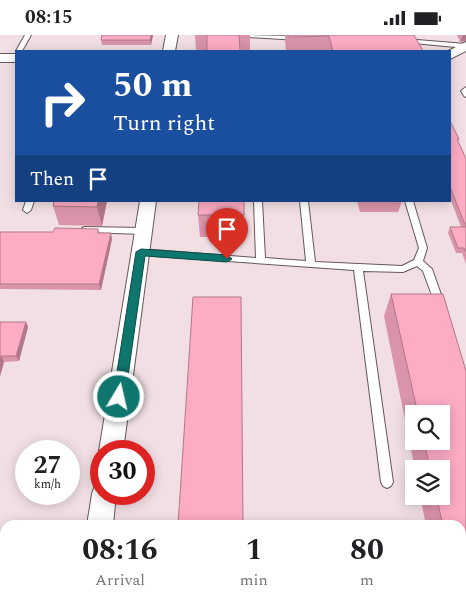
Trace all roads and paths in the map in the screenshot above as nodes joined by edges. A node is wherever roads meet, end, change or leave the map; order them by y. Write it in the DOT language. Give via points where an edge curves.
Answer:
graph roads {
  1 [pos="28,35"];
  2 [pos="172,35"];
  3 [pos="249,35"];
  4 [pos="307,38"];
  5 [pos="395,40"];
  6 [pos="466,46"];
  7 [pos="20,50"];
  8 [pos="169,50"];
  9 [pos="451,54"];
  10 [pos="0,58"];
  11 [pos="15,58"];
  12 [pos="466,89"];
  13 [pos="466,95"];
  14 [pos="30,202"];
  15 [pos="148,202"];
  16 [pos="258,202"];
  17 [pos="304,202"];
  18 [pos="409,202"];
  19 [pos="27,210"];
  20 [pos="77,230"];
  21 [pos="144,231"];
  22 [pos="141,252"];
  23 [pos="261,261"];
  24 [pos="418,262"];
  25 [pos="311,265"];
  26 [pos="358,267"];
  27 [pos="443,313"];
  28 [pos="113,440"];
  29 [pos="388,482"];
  30 [pos="103,505"];
  31 [pos="101,520"];
  1 -- 7 [label="lane"];
  2 -- 8 [label="street"];
  3 -- 4 [label="lane"];
  5 -- 6 [label="lane"];
  6 -- 9 [label="street"];
  10 -- 11 [label="street"];
  12 -- 13 [label="lane"];
  14 -- 19 [label="lane"];
  15 -- 21 [label="street"];
  16 -- 23 [label="lane"];
  17 -- 25 [label="lane"];
  18 -- 24 [label="lane" via="423,248"];
  20 -- 21 [label="lane"];
  21 -- 22 [label="street"];
  22 -- 23 [label="lane"];
  22 -- 28 [label="street"];
  23 -- 25 [label="lane"];
  24 -- 26 [label="lane" via="403,269"];
  24 -- 27 [label="lane" via="427,269"];
  25 -- 26 [label="lane"];
  26 -- 29 [label="lane"];
  30 -- 31 [label="street"];
}
